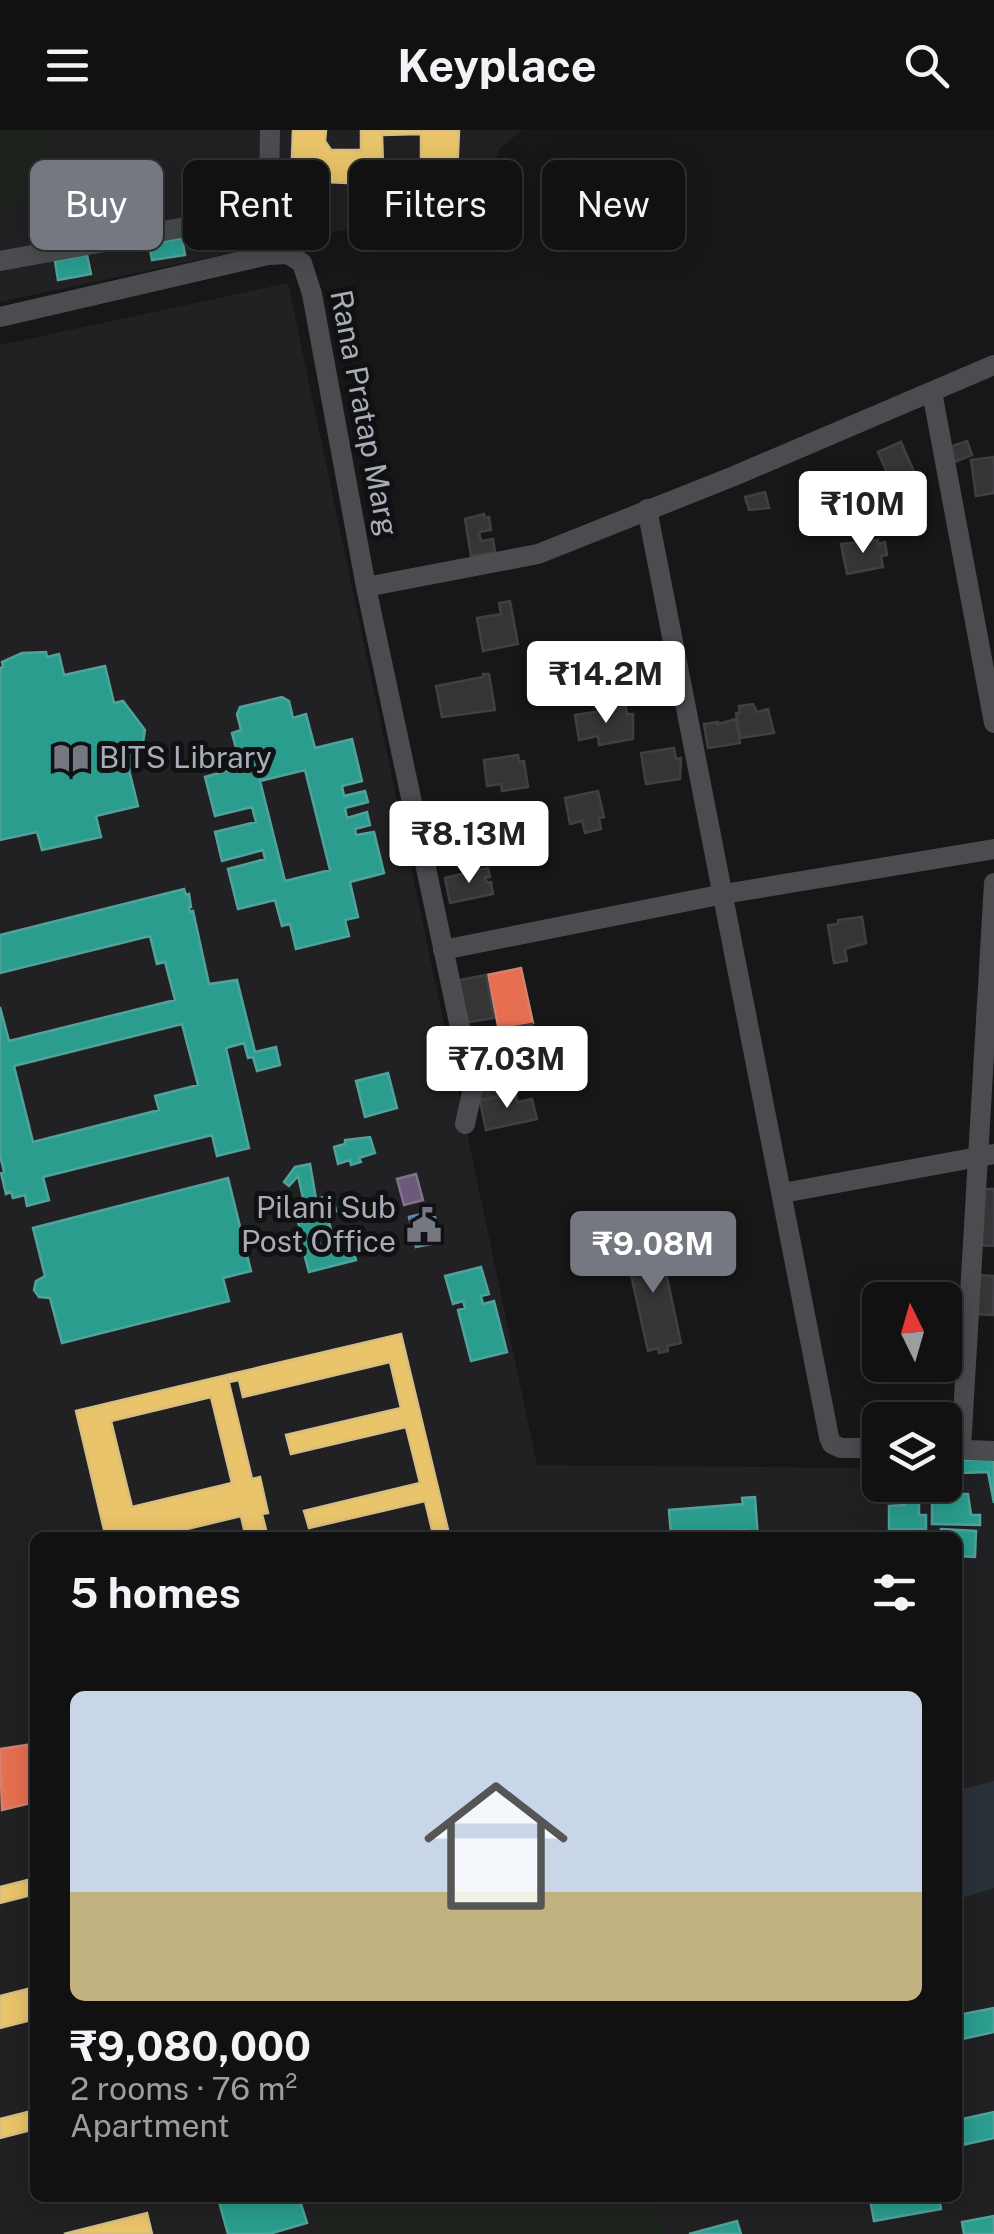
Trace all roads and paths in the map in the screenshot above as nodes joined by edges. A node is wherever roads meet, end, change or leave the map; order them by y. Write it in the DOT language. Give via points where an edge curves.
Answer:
graph roads {
  1 [pos="270,130"];
  2 [pos="269,160"];
  3 [pos="183,228"];
  4 [pos="268,250"];
  5 [pos="268,255"];
  6 [pos="0,261"];
  7 [pos="0,317"];
  8 [pos="994,365"];
  9 [pos="932,392"];
  10 [pos="647,509"];
  11 [pos="366,587"];
  12 [pos="994,723"];
  13 [pos="994,849"];
  14 [pos="994,883"];
  15 [pos="724,894"];
  16 [pos="443,950"];
  17 [pos="466,1124"];
  18 [pos="986,1156"];
  19 [pos="783,1192"];
  20 [pos="958,1402"];
  21 [pos="862,1448"];
  22 [pos="962,1449"];
  23 [pos="994,1451"];
  1 -- 2 [label="street"];
  3 -- 6 [label="street"];
  4 -- 5 [label="street"];
  5 -- 7 [label="street"];
  5 -- 11 [label="street, Rana Pratap Marg" via="288,254 302,263 312,294"];
  8 -- 9 [label="street"];
  9 -- 10 [label="street"];
  9 -- 12 [label="street"];
  10 -- 11 [label="street" via="538,554"];
  10 -- 15 [label="street"];
  11 -- 16 [label="street"];
  13 -- 15 [label="street"];
  14 -- 18 [label="street"];
  15 -- 16 [label="street"];
  15 -- 19 [label="street"];
  16 -- 17 [label="street" via="473,1088"];
  18 -- 19 [label="street"];
  18 -- 20 [label="street"];
  19 -- 21 [label="street" via="829,1437 842,1448"];
  22 -- 23 [label="street"];
}
